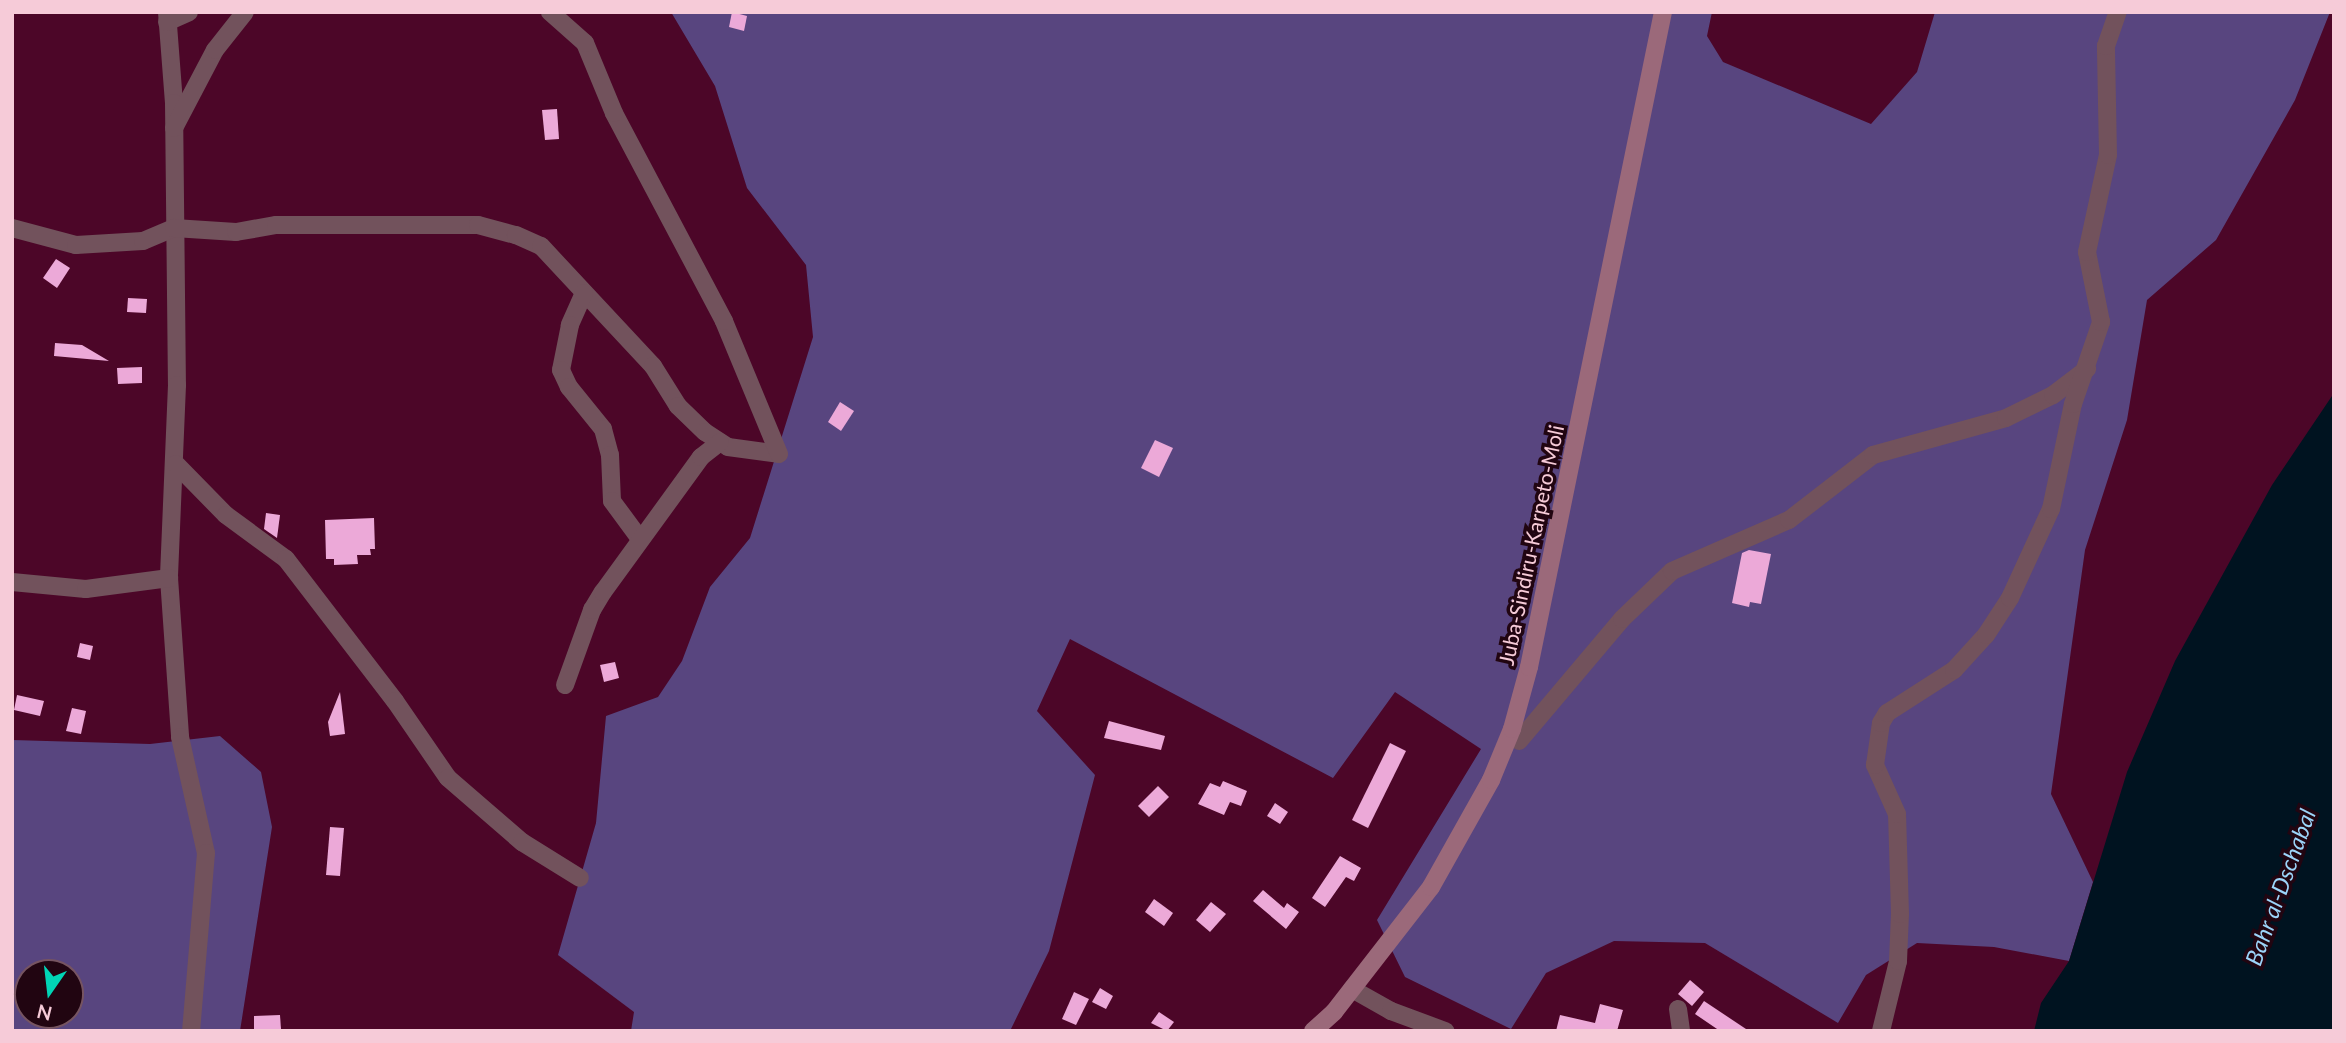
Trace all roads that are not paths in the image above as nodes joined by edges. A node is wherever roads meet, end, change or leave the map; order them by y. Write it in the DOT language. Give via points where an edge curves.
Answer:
graph roads {
  1 [pos="189,12"];
  2 [pos="245,12"];
  3 [pos="550,12"];
  4 [pos="1663,12"];
  5 [pos="2118,12"];
  6 [pos="167,17"];
  7 [pos="174,129"];
  8 [pos="12,228"];
  9 [pos="174,228"];
  10 [pos="584,293"];
  11 [pos="2087,369"];
  12 [pos="720,442"];
  13 [pos="176,464"];
  14 [pos="639,539"];
  15 [pos="169,578"];
  16 [pos="12,582"];
  17 [pos="565,685"];
  18 [pos="1519,741"];
  19 [pos="580,878"];
  20 [pos="1352,989"];
  21 [pos="1678,1009"];
  22 [pos="191,1031"];
  23 [pos="1314,1031"];
  24 [pos="1446,1031"];
  25 [pos="1681,1031"];
  26 [pos="1881,1031"];
  1 -- 6 [label="street"];
  2 -- 7 [label="street" via="215,50"];
  3 -- 12 [label="street" via="585,43 605,82 614,113 724,321 779,454 752,453"];
  4 -- 20 [label="main road, Juba-Sindiru-Karpeto-Moli" via="1529,667 1512,729 1491,780 1431,887"];
  5 -- 11 [label="street" via="2106,46 2108,155 2087,252 2101,322"];
  6 -- 7 [label="street"];
  7 -- 9 [label="street"];
  8 -- 9 [label="street" via="76,245 99,246 143,241"];
  9 -- 10 [label="street" via="204,233 276,225 478,225 541,246"];
  9 -- 13 [label="street"];
  10 -- 12 [label="street" via="653,366 678,406"];
  10 -- 14 [label="street" via="569,325 561,370 603,429 610,455 612,500"];
  11 -- 18 [label="street" via="2053,395 2006,418 1873,455 1789,520 1672,571 1613,628"];
  11 -- 26 [label="street" via="2073,404 2051,509 2010,598 1954,670 1887,713 1881,723 1875,765 1897,814 1900,914 1898,961"];
  12 -- 14 [label="street" via="701,457"];
  13 -- 15 [label="street"];
  13 -- 19 [label="street" via="226,515 286,559 448,778 522,842"];
  14 -- 17 [label="street" via="592,610"];
  15 -- 16 [label="street" via="86,589"];
  15 -- 22 [label="street" via="180,737 206,853"];
  20 -- 23 [label="main road, Juba-Sindiru-Karpeto-Moli"];
  20 -- 24 [label="street" via="1391,1011"];
  21 -- 25 [label="street"];
}
